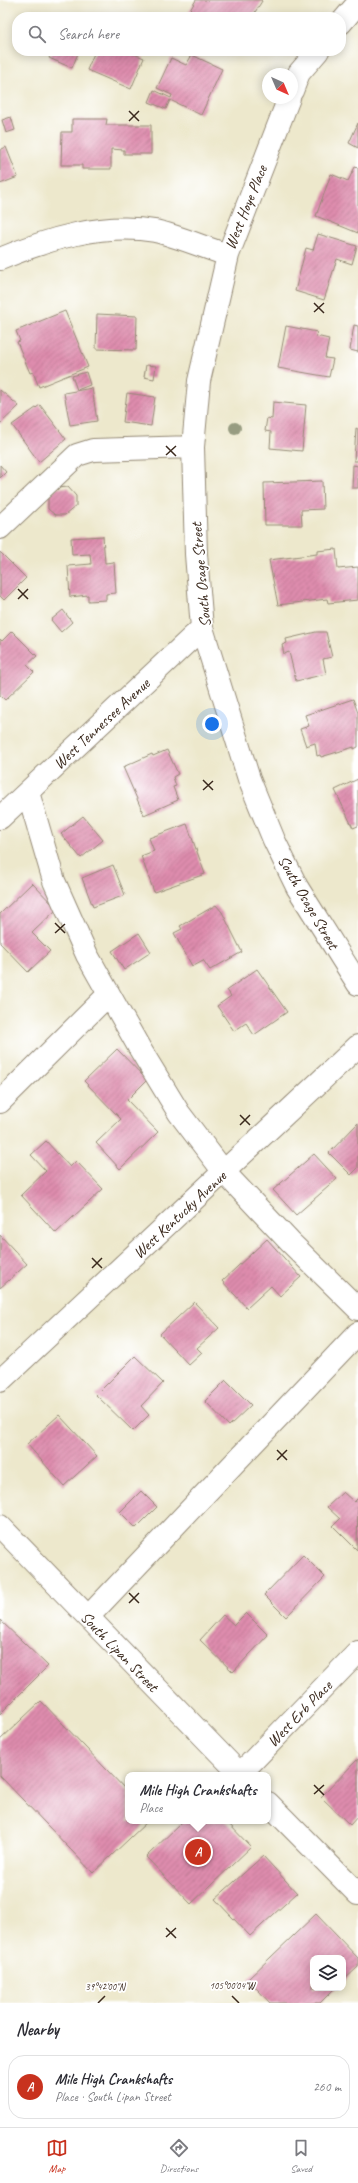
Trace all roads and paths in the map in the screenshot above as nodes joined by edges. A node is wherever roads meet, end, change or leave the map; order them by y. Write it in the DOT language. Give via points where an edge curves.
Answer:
graph roads {
  1 [pos="358,3"];
  2 [pos="346,17"];
  3 [pos="314,56"];
  4 [pos="298,76"];
  5 [pos="287,104"];
  6 [pos="228,255"];
  7 [pos="0,259"];
  8 [pos="193,447"];
  9 [pos="0,528"];
  10 [pos="202,628"];
  11 [pos="28,792"];
  12 [pos="0,818"];
  13 [pos="358,984"];
  14 [pos="109,994"];
  15 [pos="358,1046"];
  16 [pos="0,1102"];
  17 [pos="224,1172"];
  18 [pos="358,1309"];
  19 [pos="358,1333"];
  20 [pos="0,1381"];
  21 [pos="0,1526"];
  22 [pos="88,1617"];
  23 [pos="358,1652"];
  24 [pos="237,1772"];
  25 [pos="243,1772"];
  26 [pos="271,1806"];
  27 [pos="358,1894"];
  1 -- 2 [label="street"];
  3 -- 4 [label="street"];
  5 -- 6 [label="street, West Hoye Place"];
  6 -- 7 [label="street, West Hoye Place" via="155,231 116,229 72,234 34,245"];
  6 -- 8 [label="street, South Osage Street" via="199,381"];
  8 -- 9 [label="street" via="100,450 77,455"];
  8 -- 10 [label="street, South Osage Street" via="196,554"];
  10 -- 11 [label="street, West Tennessee Avenue"];
  10 -- 13 [label="street, South Osage Street" via="249,779 274,840 297,887"];
  11 -- 12 [label="street, West Tennessee Avenue"];
  11 -- 14 [label="street" via="54,881 87,955"];
  14 -- 16 [label="street"];
  14 -- 17 [label="street" via="179,1113"];
  15 -- 17 [label="street, West Kentucky Avenue"];
  17 -- 18 [label="street"];
  17 -- 20 [label="street, West Kentucky Avenue"];
  19 -- 22 [label="street"];
  21 -- 22 [label="street, South Lipan Street"];
  22 -- 24 [label="street, South Lipan Street"];
  23 -- 25 [label="street, West Erb Place"];
  26 -- 27 [label="street"];
}
